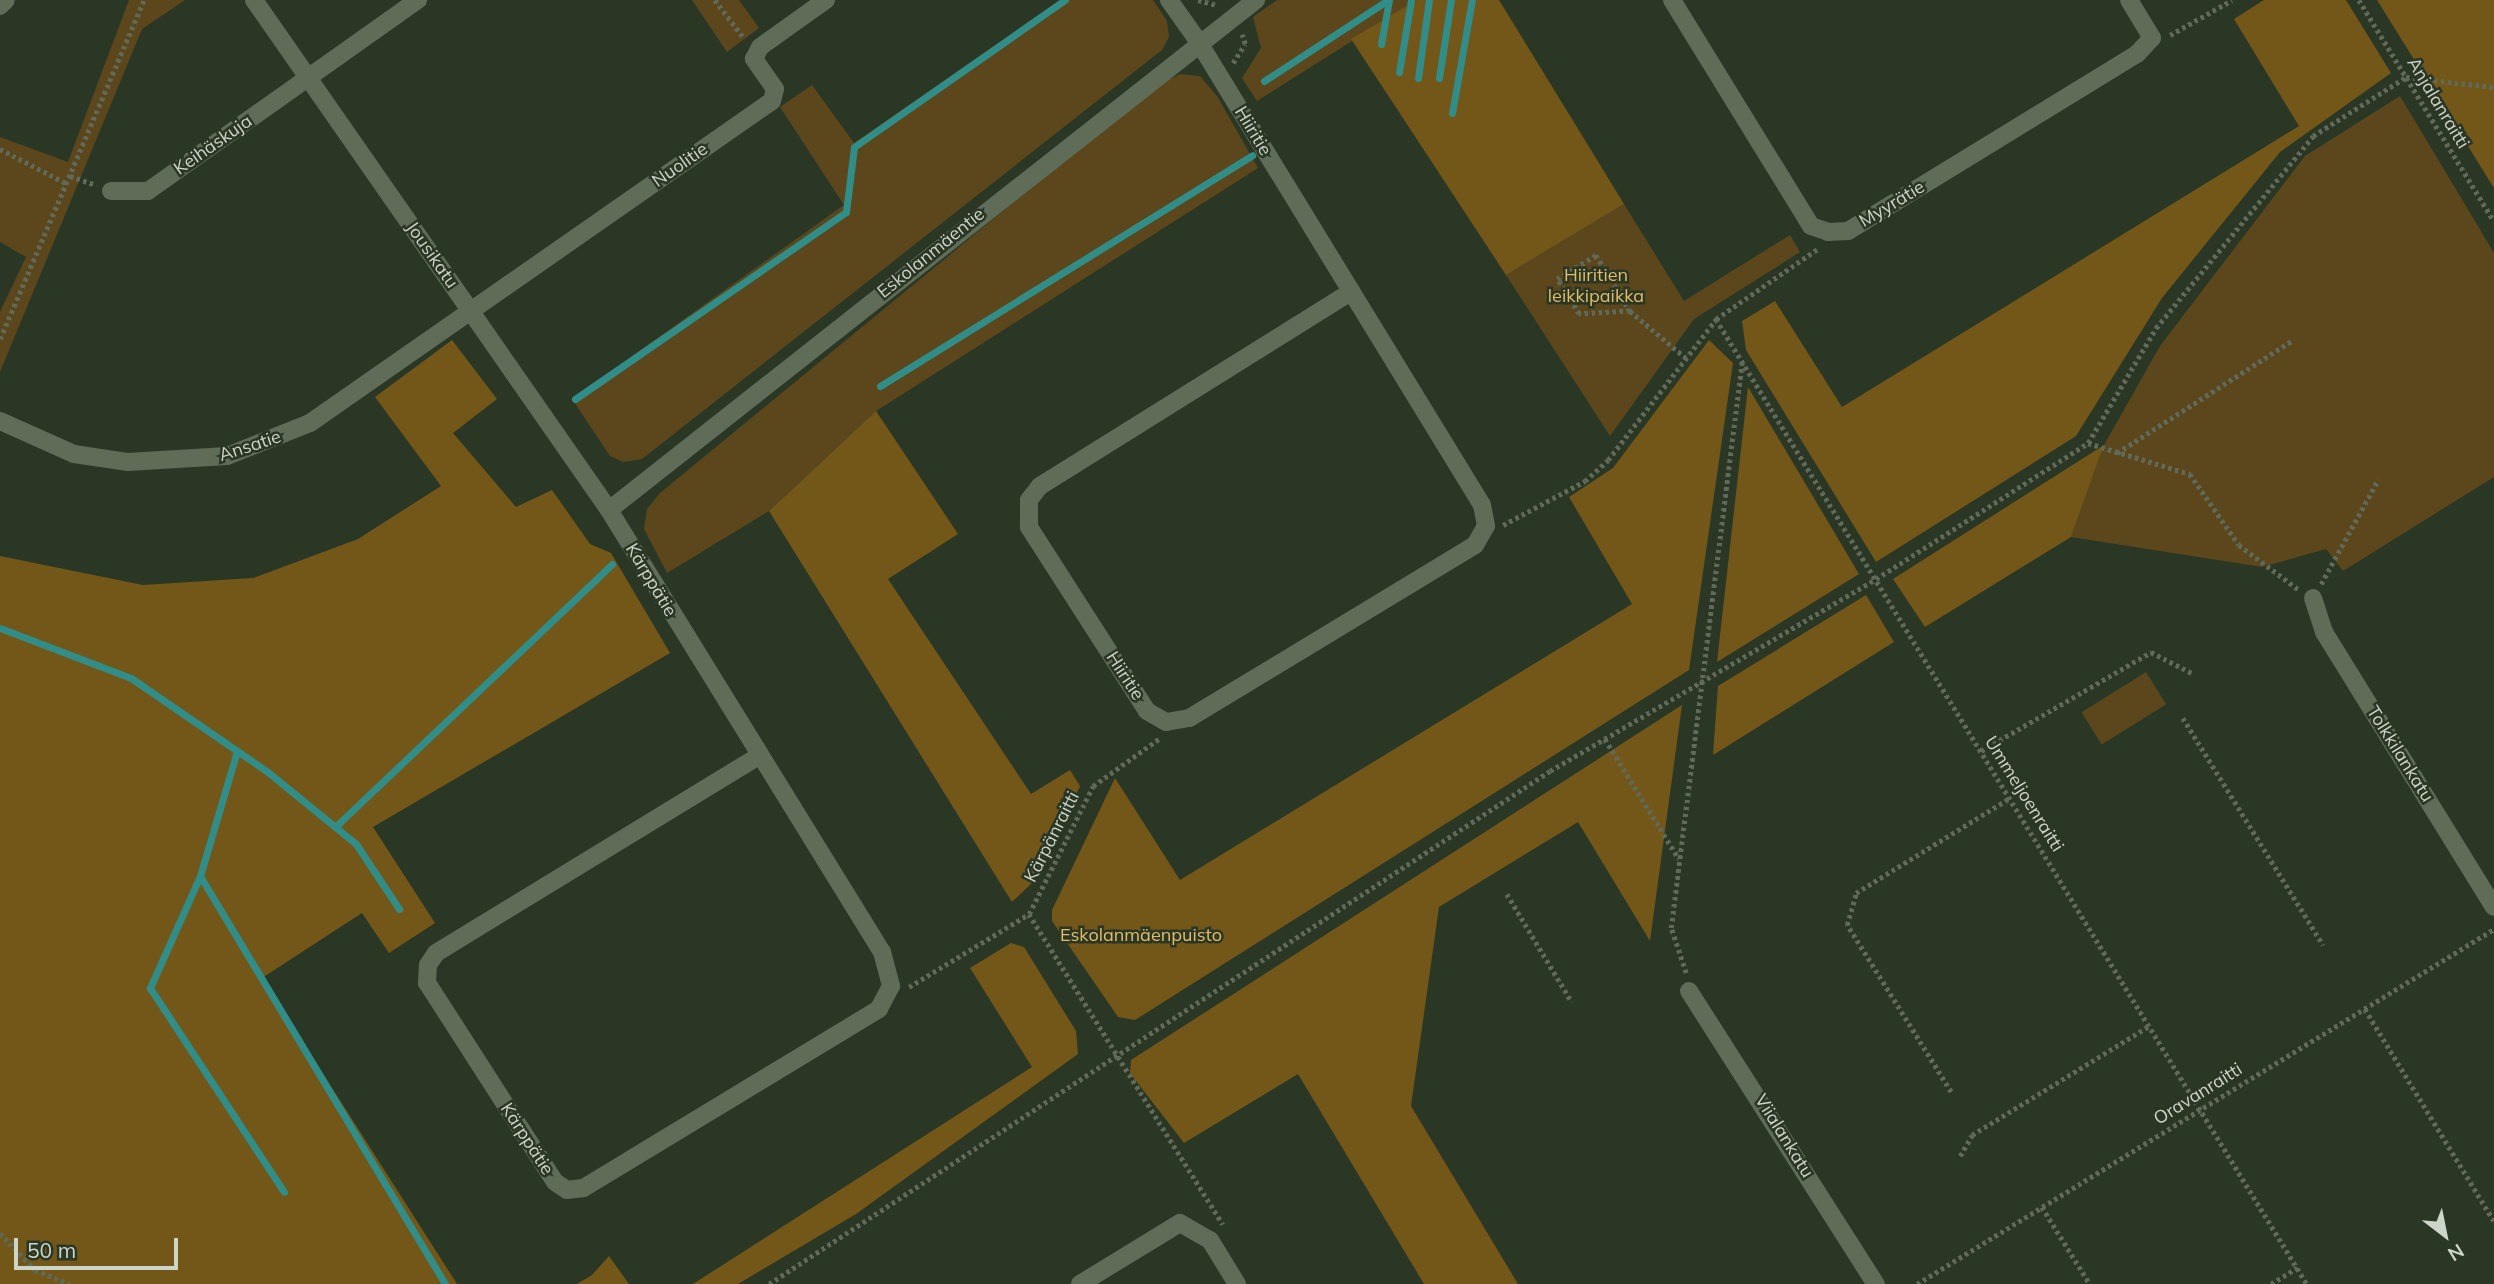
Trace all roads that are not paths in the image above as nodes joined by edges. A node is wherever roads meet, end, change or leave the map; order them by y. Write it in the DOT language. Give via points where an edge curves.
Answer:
graph roads {
  1 [pos="6,0"];
  2 [pos="254,0"];
  3 [pos="418,0"];
  4 [pos="826,0"];
  5 [pos="1169,0"];
  6 [pos="1256,0"];
  7 [pos="1673,0"];
  8 [pos="2129,0"];
  9 [pos="0,6"];
  10 [pos="1198,41"];
  11 [pos="309,79"];
  12 [pos="111,191"];
  13 [pos="1351,292"];
  14 [pos="470,310"];
  15 [pos="0,421"];
  16 [pos="609,510"];
  17 [pos="2313,598"];
  18 [pos="757,757"];
  19 [pos="2494,908"];
  20 [pos="1689,991"];
  21 [pos="1080,1284"];
  22 [pos="1237,1284"];
  23 [pos="1876,1284"];
  1 -- 9 [label="street"];
  2 -- 11 [label="street, Jousikatu"];
  3 -- 11 [label="street, Keihäskuja"];
  4 -- 14 [label="street, Nuolitie" via="760,47 754,59 775,89 772,101"];
  5 -- 10 [label="street, Hiiritie"];
  6 -- 10 [label="street, Eskolanmäentie"];
  7 -- 8 [label="street, Myyrätie" via="1811,226 1829,232 1848,231 2137,54 2152,38"];
  10 -- 13 [label="street, Hiiritie"];
  10 -- 16 [label="street, Eskolanmäentie"];
  11 -- 12 [label="street, Keihäskuja" via="148,191"];
  11 -- 14 [label="street, Jousikatu"];
  13 -- 13 [label="street, Hiiritie" via="1040,486 1029,500 1029,527 1147,711 1166,722 1189,718 1475,545 1486,526 1482,505"];
  14 -- 15 [label="street, Ansatie" via="310,423 227,456 104,459 61,449"];
  14 -- 16 [label="street, Jousikatu"];
  16 -- 18 [label="street, Kärppätie"];
  17 -- 19 [label="street, Tolkkilankatu" via="2324,632"];
  18 -- 18 [label="street, Kärppätie" via="882,952 891,986 879,1009 583,1188 568,1190 555,1182 427,983 436,953"];
  20 -- 23 [label="street, Viialankatu"];
  21 -- 22 [label="street" via="1180,1223 1210,1240"];
}
